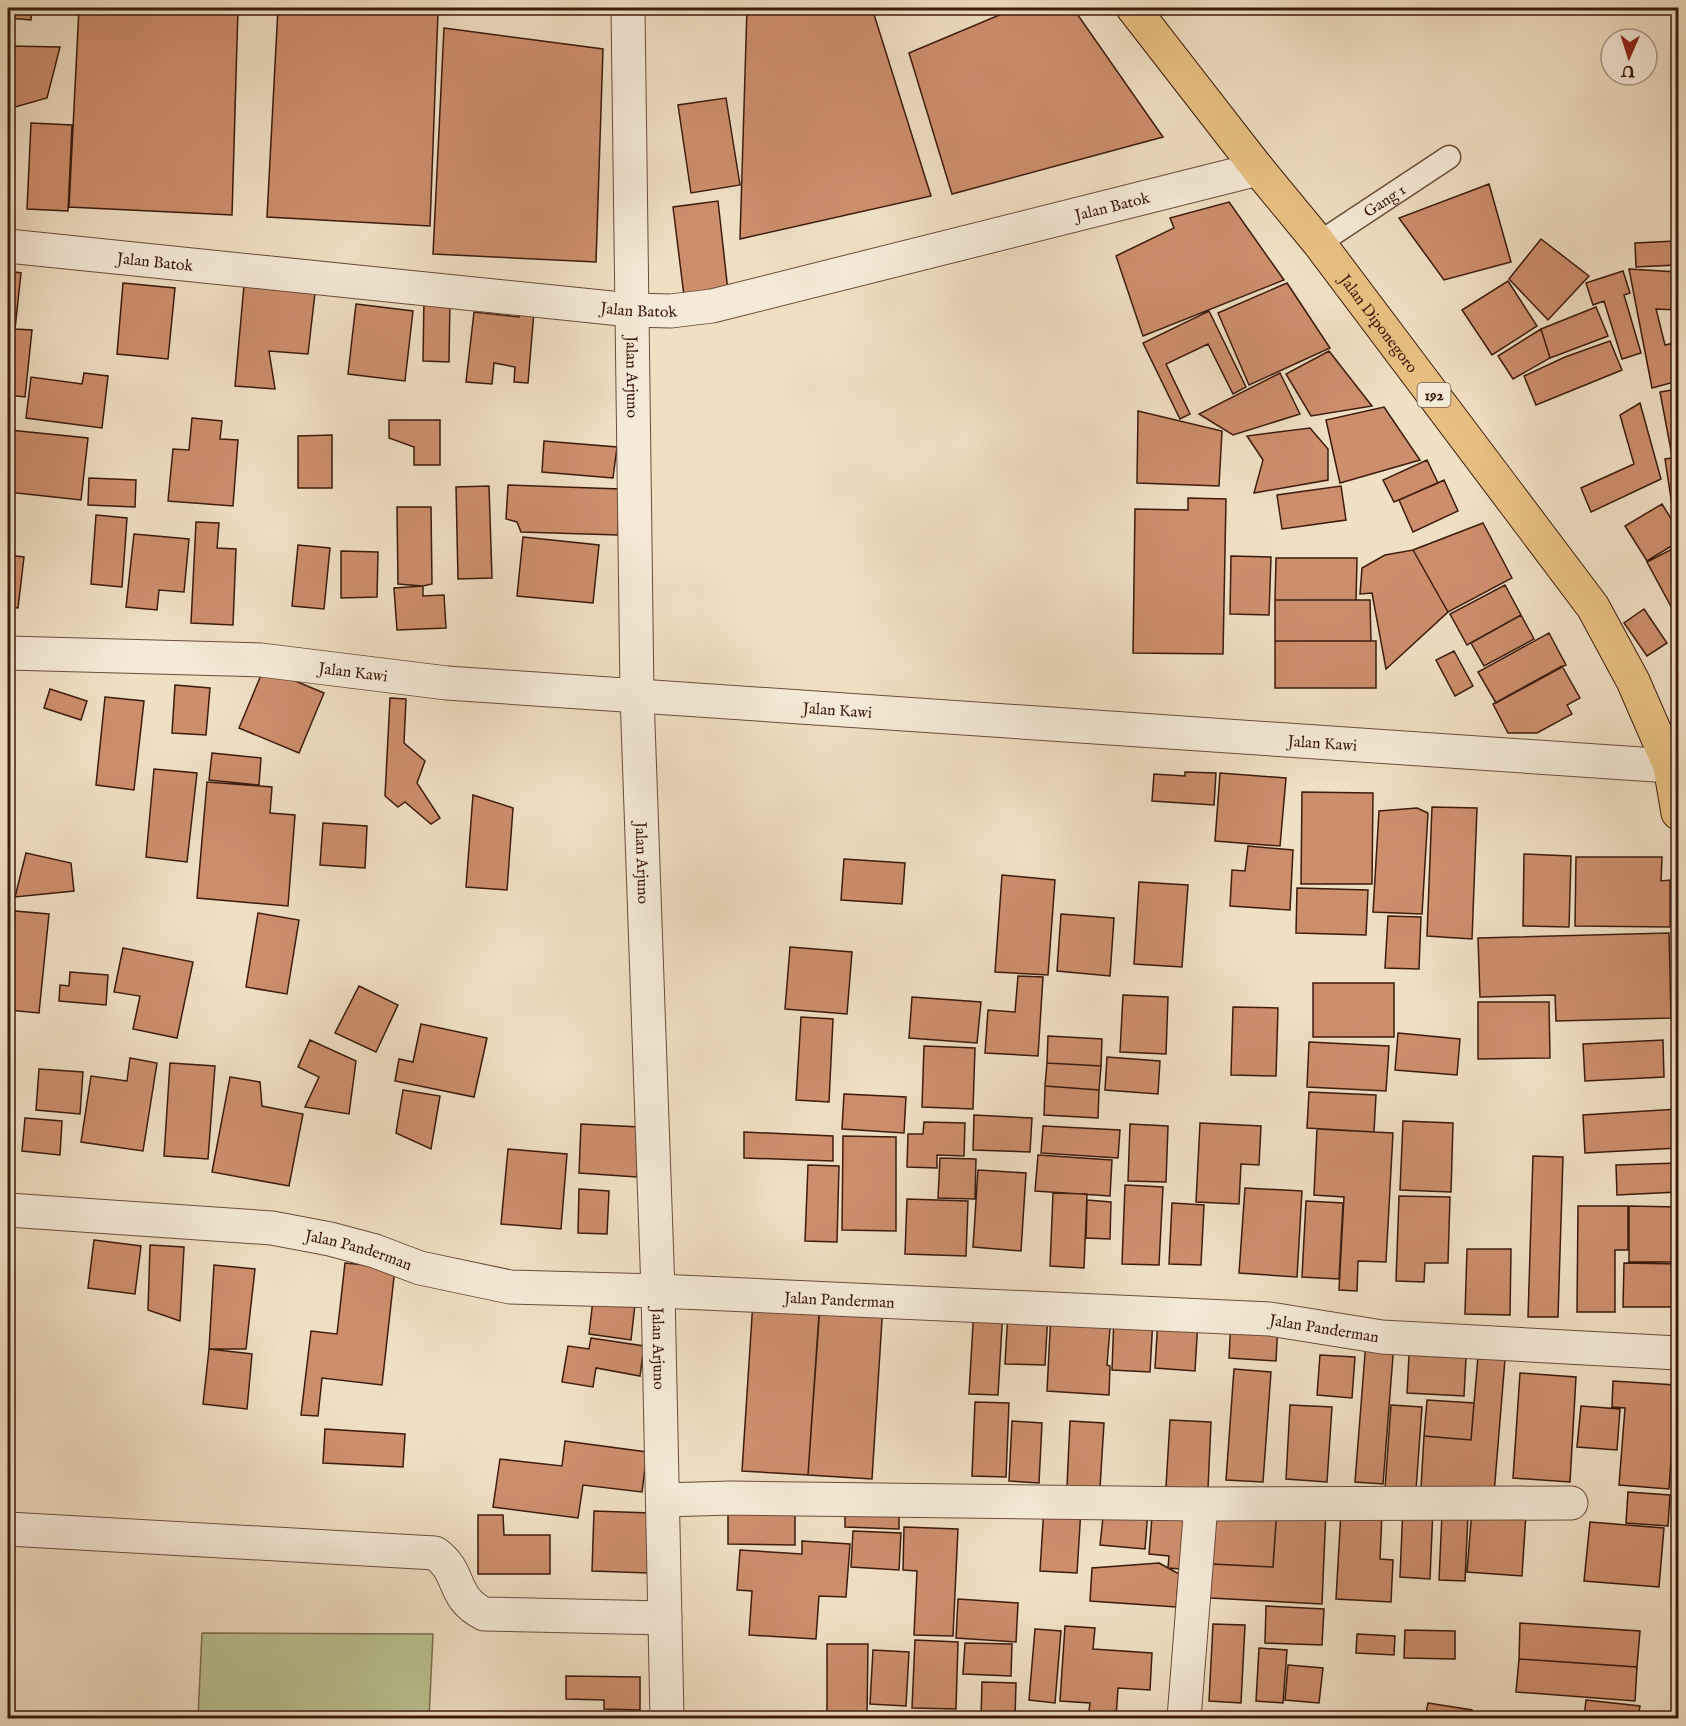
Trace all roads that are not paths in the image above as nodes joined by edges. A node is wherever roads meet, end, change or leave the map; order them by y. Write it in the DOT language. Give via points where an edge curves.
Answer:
graph roads {
  1 [pos="628,8"];
  2 [pos="1133,8"];
  3 [pos="1449,157"];
  4 [pos="1258,169"];
  5 [pos="1319,243"];
  6 [pos="8,246"];
  7 [pos="631,310"];
  8 [pos="8,653"];
  9 [pos="637,695"];
  10 [pos="1670,766"];
  11 [pos="1678,813"];
  12 [pos="8,1210"];
  13 [pos="658,1291"];
  14 [pos="1678,1353"];
  15 [pos="663,1500"];
  16 [pos="1571,1503"];
  17 [pos="1201,1504"];
  18 [pos="8,1529"];
  19 [pos="665,1618"];
  20 [pos="667,1719"];
  21 [pos="1184,1719"];
  1 -- 7 [label="street, Jalan Arjuno"];
  2 -- 4 [label="main road, Jalan Diponegoro / 192"];
  3 -- 5 [label="lane, Gang 1"];
  4 -- 5 [label="main road, Jalan Diponegoro / 192"];
  4 -- 7 [label="street, Jalan Batok" via="712,306"];
  5 -- 10 [label="main road, Jalan Diponegoro / 192" via="1593,607 1633,681"];
  6 -- 7 [label="street, Jalan Batok"];
  7 -- 9 [label="street, Jalan Arjuno"];
  8 -- 9 [label="street, Jalan Kawi" via="261,660 447,683"];
  9 -- 10 [label="street, Jalan Kawi"];
  9 -- 13 [label="street, Jalan Arjuno"];
  10 -- 11 [label="main road, Jalan Diponegoro / 192"];
  12 -- 13 [label="street, Jalan Panderman" via="272,1228 330,1239 420,1268 510,1287"];
  13 -- 14 [label="street, Jalan Panderman" via="1270,1319 1382,1337"];
  13 -- 15 [label="street, Jalan Arjuno"];
  15 -- 17 [label="street"];
  15 -- 19 [label="street, Jalan Arjuno"];
  16 -- 17 [label="street"];
  17 -- 21 [label="street"];
  18 -- 19 [label="street" via="435,1553 449,1565 464,1601 484,1614"];
  19 -- 20 [label="street, Jalan Arjuno"];
}
